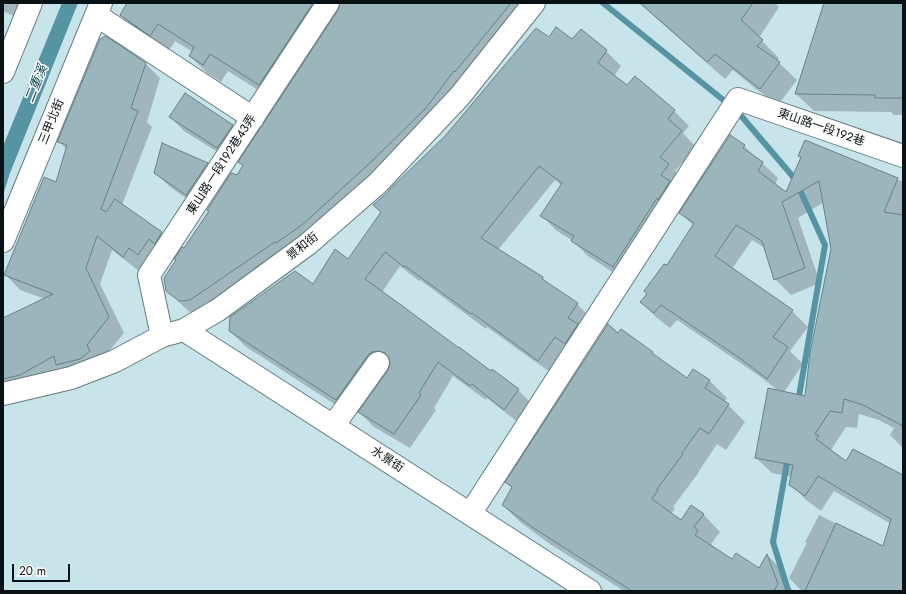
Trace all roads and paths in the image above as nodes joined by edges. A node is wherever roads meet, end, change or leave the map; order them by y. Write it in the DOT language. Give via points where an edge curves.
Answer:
graph roads {
  1 [pos="31,3"];
  2 [pos="328,3"];
  3 [pos="534,3"];
  4 [pos="98,9"];
  5 [pos="3,72"];
  6 [pos="253,118"];
  7 [pos="903,156"];
  8 [pos="3,241"];
  9 [pos="184,330"];
  10 [pos="162,336"];
  11 [pos="378,363"];
  12 [pos="3,394"];
  13 [pos="333,426"];
  14 [pos="470,514"];
  15 [pos="590,591"];
  1 -- 5 [label="street"];
  2 -- 6 [label="street, 東山路一段192巷43弄"];
  3 -- 9 [label="street, 景和街" via="460,96 378,184 308,244 218,310"];
  4 -- 6 [label="street"];
  4 -- 8 [label="street, 三甲北街"];
  6 -- 10 [label="street, 東山路一段192巷43弄" via="149,275"];
  7 -- 14 [label="street, 東山路一段192巷" via="738,99"];
  9 -- 10 [label="street, 景和街"];
  9 -- 13 [label="street, 水景街"];
  10 -- 12 [label="street, 景和街" via="115,361 71,378"];
  11 -- 13 [label="street"];
  13 -- 14 [label="street, 水景街"];
  14 -- 15 [label="street, 水景街"];
}
